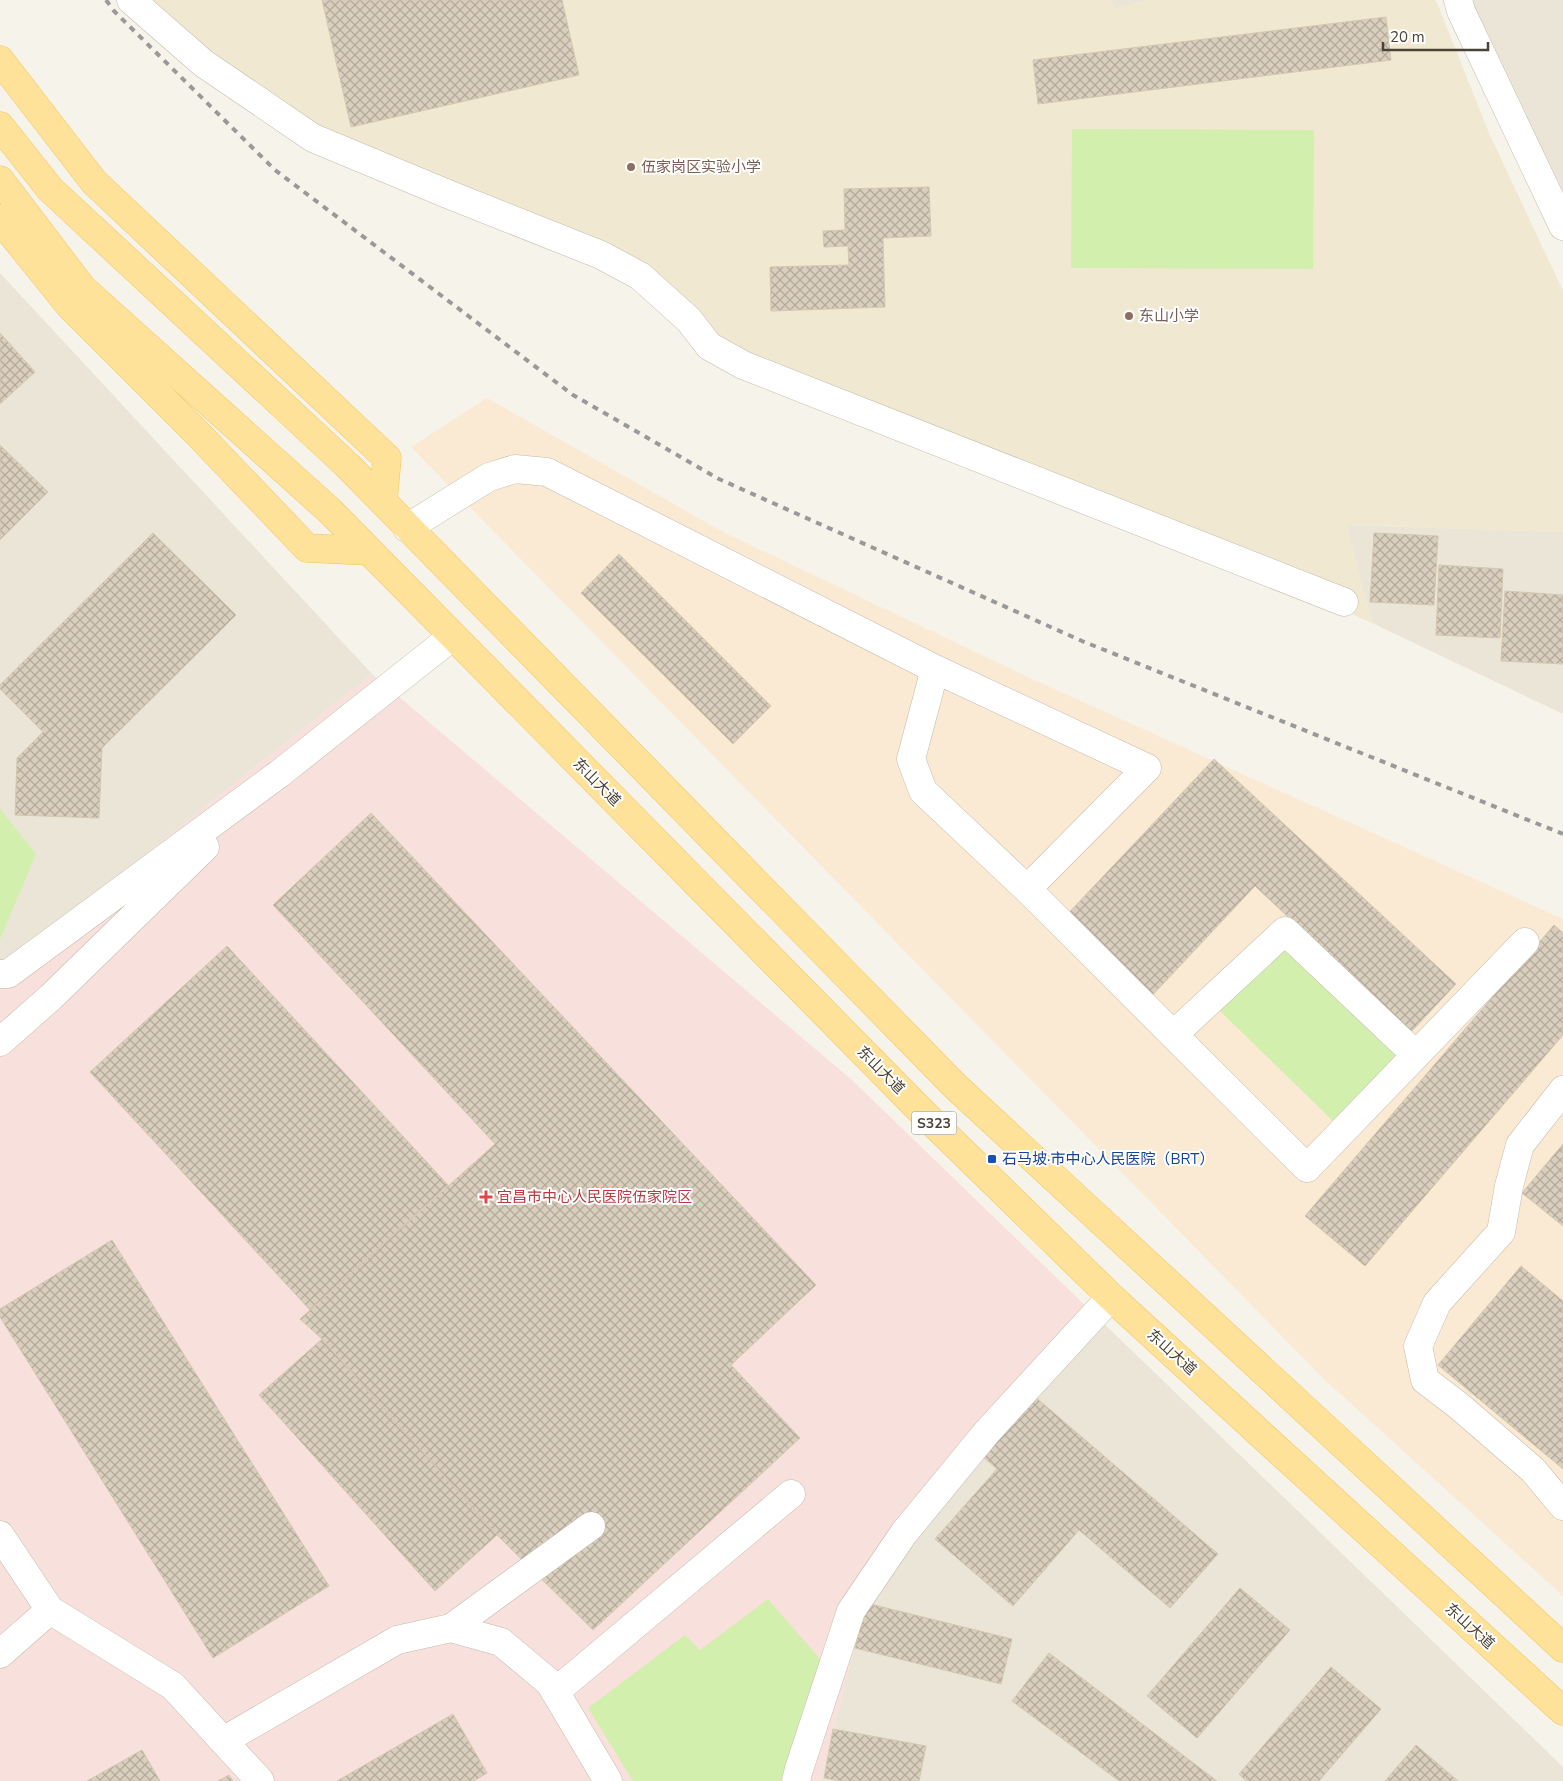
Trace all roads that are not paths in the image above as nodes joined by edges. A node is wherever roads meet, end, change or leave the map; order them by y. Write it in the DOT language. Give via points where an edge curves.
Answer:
graph roads {
  1 [pos="131,0"];
  2 [pos="1458,0"];
  3 [pos="0,60"];
  4 [pos="0,126"];
  5 [pos="0,180"];
  6 [pos="0,219"];
  7 [pos="1563,226"];
  8 [pos="383,502"];
  9 [pos="408,528"];
  10 [pos="369,551"];
  11 [pos="1344,602"];
  12 [pos="453,636"];
  13 [pos="936,669"];
  14 [pos="279,774"];
  15 [pos="1027,889"];
  16 [pos="1525,942"];
  17 [pos="0,974"];
  18 [pos="1173,1035"];
  19 [pos="0,1042"];
  20 [pos="1416,1055"];
  21 [pos="1563,1090"];
  22 [pos="1111,1297"];
  23 [pos="791,1494"];
  24 [pos="1563,1506"];
  25 [pos="591,1526"];
  26 [pos="0,1535"];
  27 [pos="50,1610"];
  28 [pos="452,1628"];
  29 [pos="1563,1648"];
  30 [pos="0,1654"];
  31 [pos="555,1692"];
  32 [pos="1563,1711"];
  33 [pos="223,1741"];
  34 [pos="260,1781"];
  35 [pos="608,1781"];
  36 [pos="796,1781"];
  1 -- 11 [label="street" via="203,63 313,138 601,255 640,276 689,320 709,346 743,365"];
  2 -- 7 [label="street"];
  3 -- 8 [label="main road" via="94,182 387,458"];
  4 -- 8 [label="main road, S323" via="50,189"];
  5 -- 10 [label="main road, 东山大道 / S323" via="82,288 330,510"];
  6 -- 10 [label="main road" via="70,306 307,548"];
  8 -- 9 [label="main road, S323"];
  9 -- 13 [label="street" via="490,477 515,469 547,472"];
  9 -- 29 [label="main road, S323" via="955,1086"];
  10 -- 12 [label="main road, 东山大道 / S323"];
  12 -- 14 [label="street"];
  12 -- 22 [label="main road, 东山大道 / S323" via="926,1116"];
  13 -- 15 [label="street" via="911,759 923,792"];
  13 -- 15 [label="street" via="1147,768"];
  14 -- 17 [label="street" via="8,974"];
  14 -- 19 [label="street" via="51,997"];
  15 -- 18 [label="street"];
  16 -- 20 [label="street"];
  18 -- 20 [label="street" via="1285,931"];
  18 -- 20 [label="street" via="1307,1168"];
  21 -- 24 [label="street" via="1520,1145 1500,1232 1437,1303 1418,1346 1424,1380 1532,1470"];
  22 -- 32 [label="main road, 东山大道 / S323"];
  22 -- 36 [label="street" via="982,1440 904,1533 851,1611"];
  23 -- 31 [label="street"];
  25 -- 28 [label="street"];
  26 -- 27 [label="street"];
  27 -- 30 [label="street"];
  27 -- 33 [label="street" via="173,1686"];
  28 -- 31 [label="street" via="501,1642 550,1683"];
  28 -- 33 [label="street" via="397,1640"];
  31 -- 35 [label="street"];
  33 -- 34 [label="street"];
}
